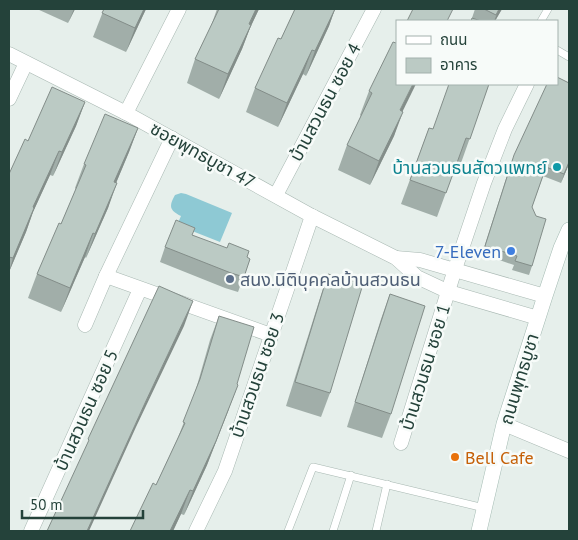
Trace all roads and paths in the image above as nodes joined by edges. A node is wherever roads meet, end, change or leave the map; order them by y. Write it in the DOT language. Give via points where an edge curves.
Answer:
graph roads {
  1 [pos="180,9"];
  2 [pos="374,9"];
  3 [pos="558,51"];
  4 [pos="9,54"];
  5 [pos="569,57"];
  6 [pos="26,63"];
  7 [pos="526,85"];
  8 [pos="9,99"];
  9 [pos="126,112"];
  10 [pos="172,138"];
  11 [pos="276,195"];
  12 [pos="312,216"];
  13 [pos="569,230"];
  14 [pos="396,258"];
  15 [pos="455,269"];
  16 [pos="106,276"];
  17 [pos="140,289"];
  18 [pos="449,292"];
  19 [pos="545,296"];
  20 [pos="538,318"];
  21 [pos="85,325"];
  22 [pos="271,335"];
  23 [pos="504,424"];
  24 [pos="401,443"];
  25 [pos="569,451"];
  26 [pos="351,475"];
  27 [pos="387,484"];
  28 [pos="484,508"];
  29 [pos="31,531"];
  30 [pos="196,531"];
  31 [pos="288,531"];
  32 [pos="333,531"];
  33 [pos="376,531"];
  34 [pos="479,531"];
  1 -- 9 [label="street"];
  2 -- 11 [label="street, บ้านสวนธน ซอย 4"];
  3 -- 5 [label="lane"];
  4 -- 6 [label="street, ซอยพุทธบูชา 47"];
  6 -- 8 [label="street"];
  6 -- 9 [label="street, ซอยพุทธบูชา 47"];
  7 -- 15 [label="street, บ้านสวนธน ซอย 1" via="484,183"];
  9 -- 10 [label="street, ซอยพุทธบูชา 47"];
  10 -- 11 [label="street, ซอยพุทธบูชา 47"];
  10 -- 16 [label="street"];
  11 -- 12 [label="street, ซอยพุทธบูชา 47"];
  12 -- 14 [label="street, ซอยพุทธบูชา 47"];
  12 -- 22 [label="street, บ้านสวนธน ซอย 3"];
  13 -- 19 [label="main road, ถนนพุทธบูชา"];
  14 -- 15 [label="street, ซอยพุทธบูชา 47"];
  14 -- 18 [label="street, ซอยพุทธบูชา 47" via="417,276"];
  15 -- 18 [label="street, บ้านสวนธน ซอย 1"];
  15 -- 19 [label="street, ซอยพุทธบูชา 47"];
  16 -- 17 [label="street"];
  16 -- 21 [label="street"];
  17 -- 22 [label="street"];
  17 -- 29 [label="street, บ้านสวนธน ซอย 5"];
  18 -- 20 [label="street, ซอยพุทธบูชา 47"];
  18 -- 24 [label="street, บ้านสวนธน ซอย 1"];
  19 -- 20 [label="main road, ถนนพุทธบูชา"];
  20 -- 23 [label="main road, ถนนพุทธบูชา"];
  22 -- 30 [label="street, บ้านสวนธน ซอย 3" via="226,471"];
  23 -- 25 [label="street"];
  23 -- 28 [label="main road, ถนนพุทธบูชา"];
  26 -- 27 [label="lane"];
  26 -- 31 [label="lane" via="312,467"];
  26 -- 32 [label="lane"];
  27 -- 28 [label="lane"];
  27 -- 33 [label="lane"];
  28 -- 34 [label="main road, ถนนพุทธบูชา"];
}
